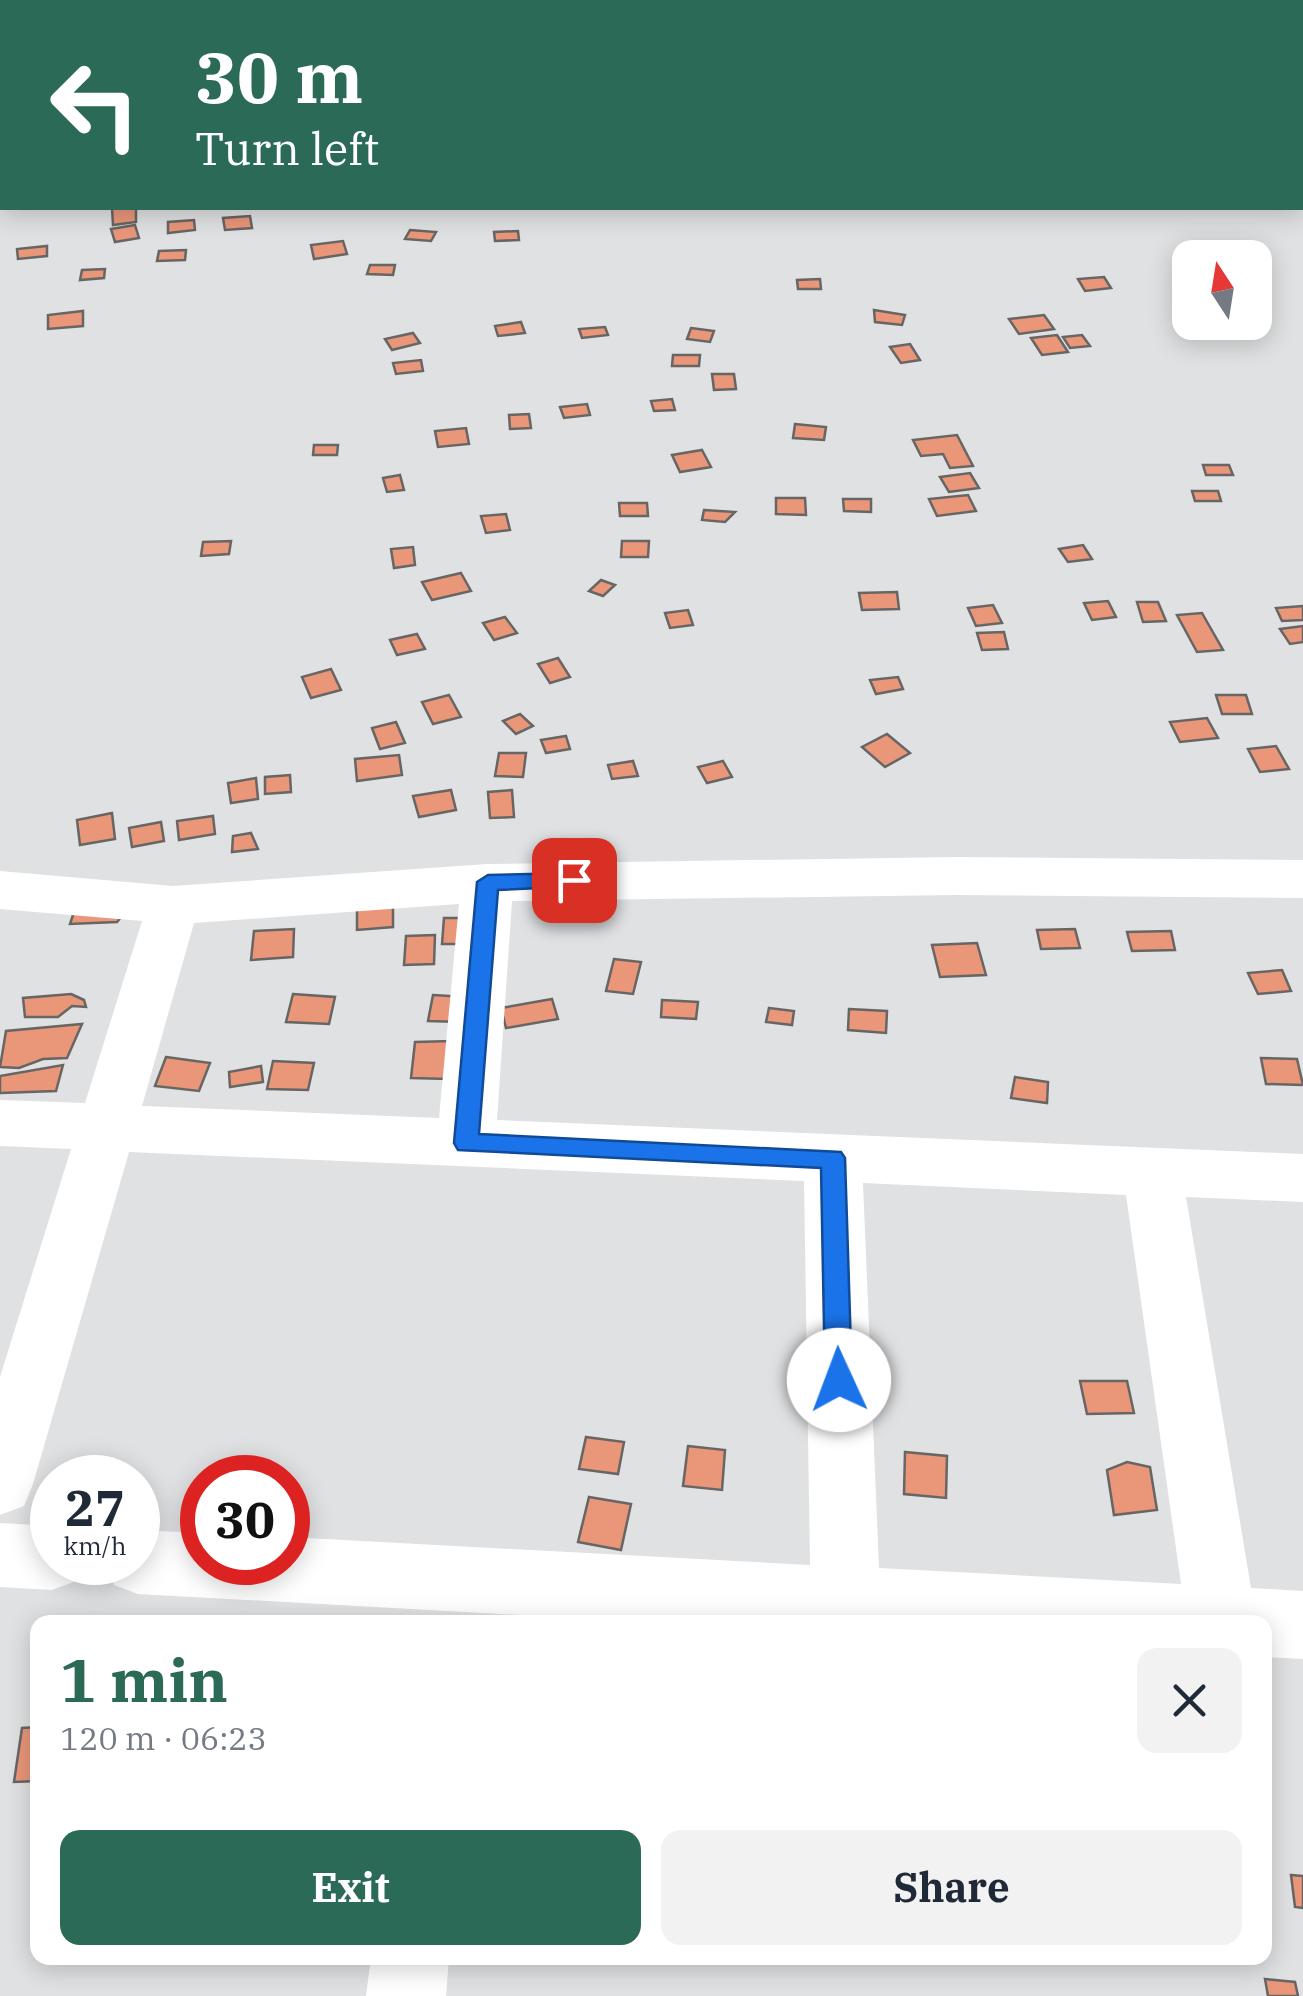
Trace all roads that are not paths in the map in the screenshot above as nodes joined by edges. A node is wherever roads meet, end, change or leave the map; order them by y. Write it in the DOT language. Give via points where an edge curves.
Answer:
graph roads {
  1 [pos="1303,879"];
  2 [pos="488,882"];
  3 [pos="0,890"];
  4 [pos="173,905"];
  5 [pos="0,1123"];
  6 [pos="107,1128"];
  7 [pos="466,1143"];
  8 [pos="833,1158"];
  9 [pos="1152,1172"];
  10 [pos="1303,1178"];
  11 [pos="0,1484"];
  12 [pos="0,1555"];
  13 [pos="30,1557"];
  14 [pos="160,1565"];
  15 [pos="845,1600"];
  16 [pos="439,1601"];
  17 [pos="1120,1615"];
  18 [pos="1247,1615"];
  19 [pos="1272,1623"];
  20 [pos="1303,1625"];
  21 [pos="409,1965"];
  22 [pos="406,1996"];
  1 -- 2 [label="street"];
  2 -- 4 [label="street"];
  2 -- 7 [label="street"];
  3 -- 4 [label="street"];
  4 -- 6 [label="street"];
  5 -- 6 [label="street"];
  6 -- 7 [label="street"];
  6 -- 11 [label="street"];
  7 -- 8 [label="street"];
  8 -- 9 [label="street"];
  8 -- 15 [label="street"];
  9 -- 10 [label="street"];
  9 -- 18 [label="street"];
  12 -- 13 [label="street"];
  14 -- 16 [label="street"];
  15 -- 16 [label="street"];
  15 -- 17 [label="street"];
  19 -- 20 [label="street"];
  21 -- 22 [label="street"];
}
